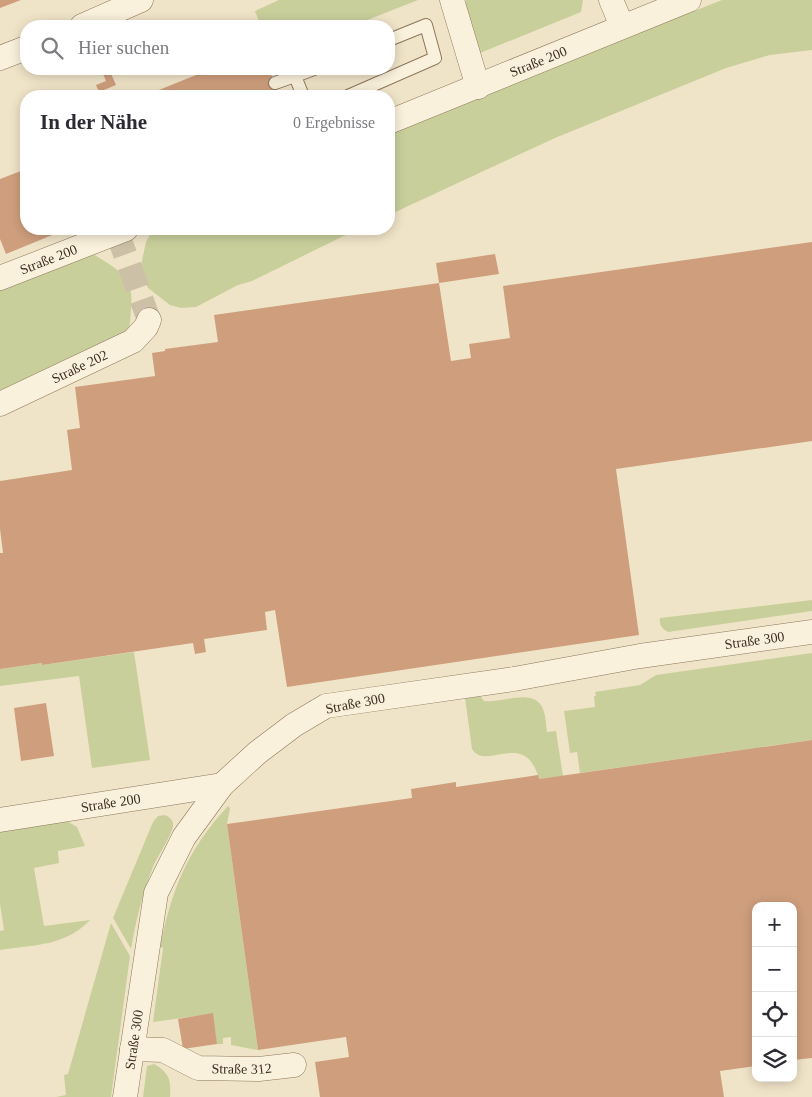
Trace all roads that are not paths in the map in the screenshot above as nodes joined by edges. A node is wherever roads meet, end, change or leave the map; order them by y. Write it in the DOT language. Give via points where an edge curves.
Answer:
graph roads {
  1 [pos="141,0"];
  2 [pos="452,0"];
  3 [pos="611,0"];
  4 [pos="689,0"];
  5 [pos="96,20"];
  6 [pos="622,26"];
  7 [pos="395,38"];
  8 [pos="20,50"];
  9 [pos="0,58"];
  10 [pos="295,76"];
  11 [pos="275,83"];
  12 [pos="478,87"];
  13 [pos="301,90"];
  14 [pos="362,90"];
  15 [pos="395,120"];
  16 [pos="111,235"];
  17 [pos="0,278"];
  18 [pos="149,320"];
  19 [pos="0,404"];
  20 [pos="812,632"];
  21 [pos="222,786"];
  22 [pos="0,820"];
  23 [pos="132,1049"];
  24 [pos="294,1065"];
  25 [pos="124,1097"];
  1 -- 5 [label="street"];
  2 -- 12 [label="street"];
  3 -- 6 [label="street"];
  4 -- 6 [label="street, Straße 200"];
  6 -- 12 [label="street, Straße 200"];
  7 -- 14 [label="lane" via="426,25 435,58"];
  8 -- 9 [label="street"];
  10 -- 11 [label="lane"];
  10 -- 13 [label="lane"];
  12 -- 15 [label="street, Straße 200"];
  16 -- 17 [label="street, Straße 200"];
  18 -- 19 [label="street, Straße 202" via="133,341"];
  20 -- 21 [label="street, Straße 300" via="326,706 257,753"];
  21 -- 22 [label="street, Straße 200"];
  21 -- 23 [label="street, Straße 300" via="184,837 156,893"];
  23 -- 24 [label="street, Straße 312" via="162,1050 198,1068 259,1069"];
  23 -- 25 [label="street, Straße 300"];
}
